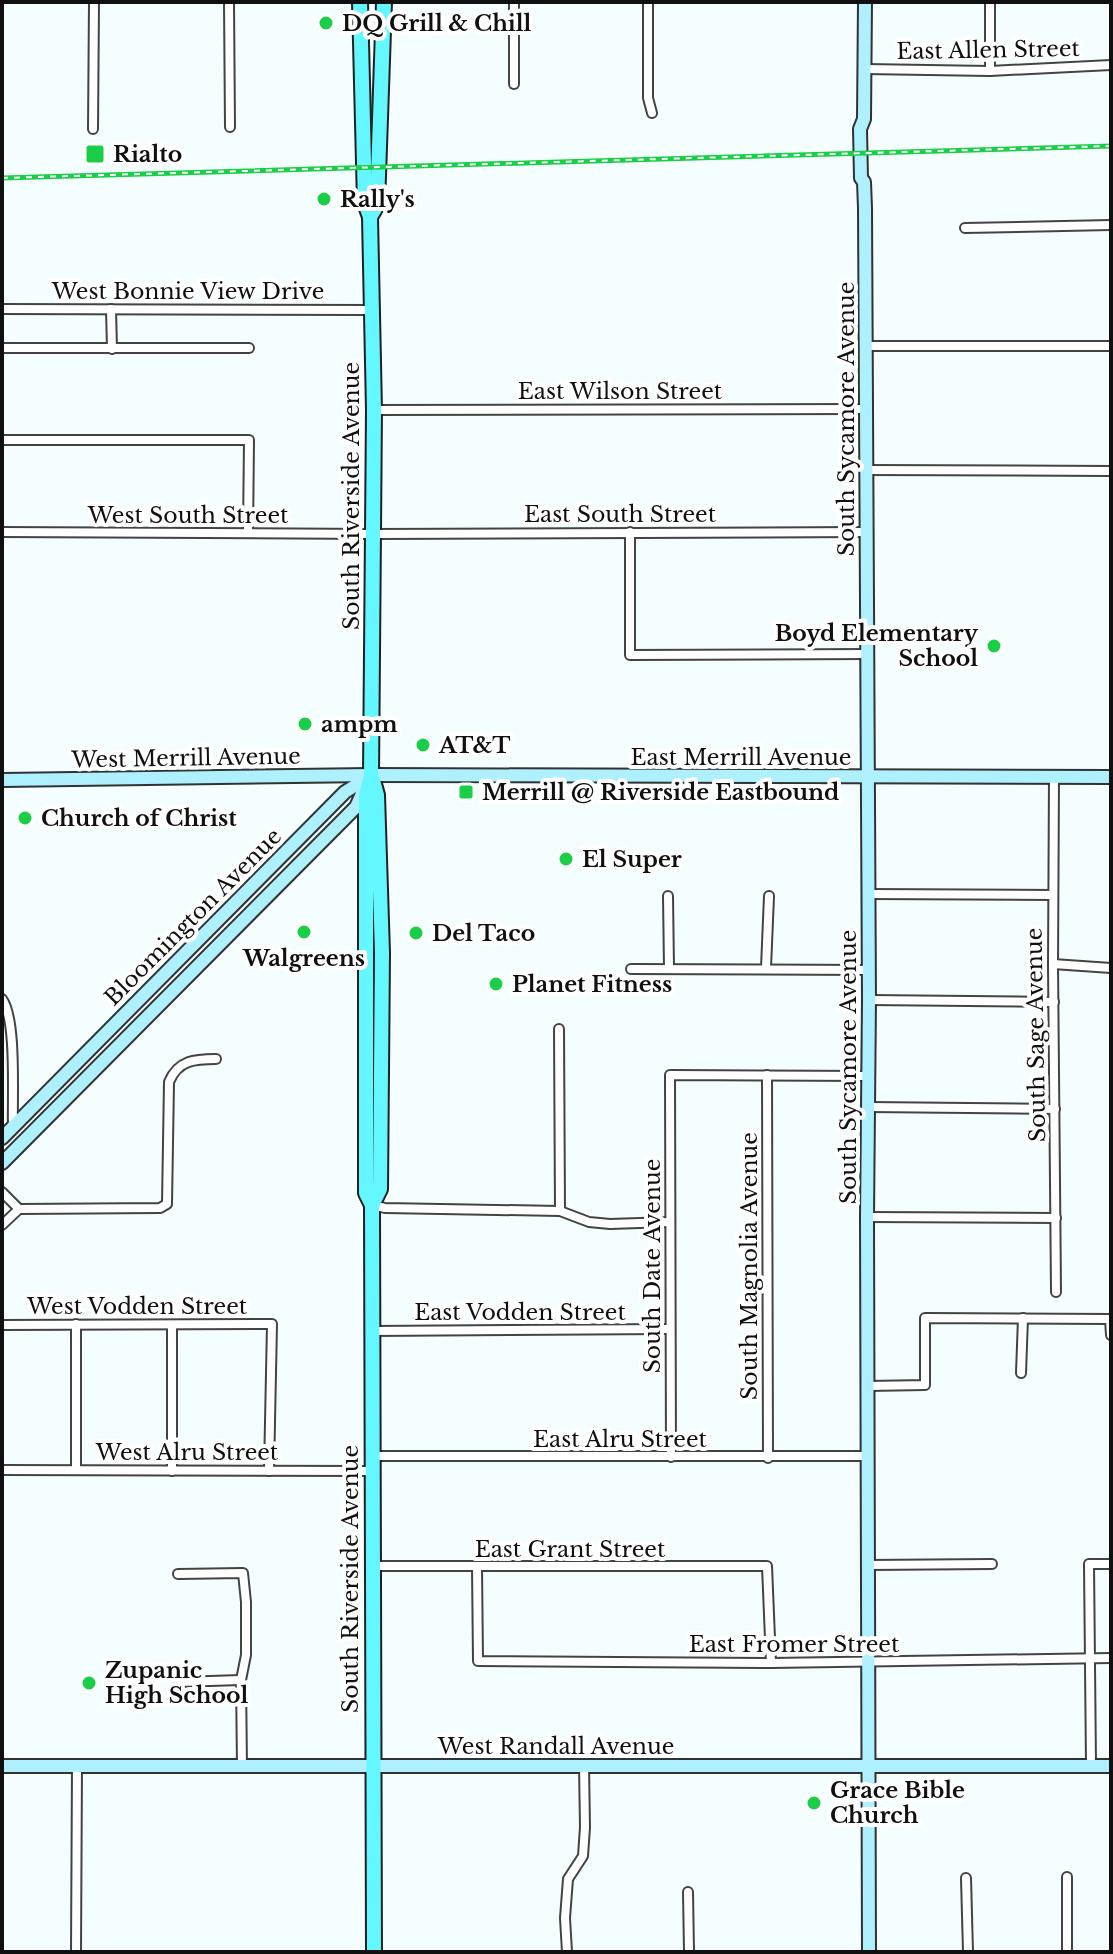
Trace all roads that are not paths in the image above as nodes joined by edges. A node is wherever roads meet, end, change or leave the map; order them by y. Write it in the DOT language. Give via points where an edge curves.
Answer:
graph roads {
  1 [pos="94,2"];
  2 [pos="229,2"];
  3 [pos="360,2"];
  4 [pos="384,2"];
  5 [pos="514,2"];
  6 [pos="648,2"];
  7 [pos="865,2"];
  8 [pos="990,2"];
  9 [pos="1111,65"];
  10 [pos="865,69"];
  11 [pos="990,71"];
  12 [pos="514,84"];
  13 [pos="652,113"];
  14 [pos="230,127"];
  15 [pos="93,129"];
  16 [pos="370,217"];
  17 [pos="1111,225"];
  18 [pos="965,228"];
  19 [pos="2,309"];
  20 [pos="111,309"];
  21 [pos="373,310"];
  22 [pos="865,346"];
  23 [pos="1111,346"];
  24 [pos="2,348"];
  25 [pos="249,348"];
  26 [pos="112,349"];
  27 [pos="865,409"];
  28 [pos="374,410"];
  29 [pos="2,440"];
  30 [pos="865,470"];
  31 [pos="1111,471"];
  32 [pos="2,532"];
  33 [pos="630,532"];
  34 [pos="866,532"];
  35 [pos="248,533"];
  36 [pos="374,534"];
  37 [pos="867,654"];
  38 [pos="371,775"];
  39 [pos="867,777"];
  40 [pos="1054,777"];
  41 [pos="1111,777"];
  42 [pos="2,780"];
  43 [pos="366,826"];
  44 [pos="335,828"];
  45 [pos="869,894"];
  46 [pos="1053,895"];
  47 [pos="668,896"];
  48 [pos="769,896"];
  49 [pos="1053,964"];
  50 [pos="669,968"];
  51 [pos="766,968"];
  52 [pos="1111,968"];
  53 [pos="631,969"];
  54 [pos="869,970"];
  55 [pos="2,999"];
  56 [pos="869,1000"];
  57 [pos="1054,1002"];
  58 [pos="6,1029"];
  59 [pos="559,1029"];
  60 [pos="216,1059"];
  61 [pos="767,1075"];
  62 [pos="868,1076"];
  63 [pos="868,1107"];
  64 [pos="1055,1109"];
  65 [pos="13,1128"];
  66 [pos="2,1138"];
  67 [pos="2,1163"];
  68 [pos="2,1192"];
  69 [pos="372,1205"];
  70 [pos="19,1209"];
  71 [pos="560,1211"];
  72 [pos="867,1217"];
  73 [pos="1056,1218"];
  74 [pos="670,1222"];
  75 [pos="2,1225"];
  76 [pos="1056,1292"];
  77 [pos="1023,1318"];
  78 [pos="1110,1319"];
  79 [pos="76,1324"];
  80 [pos="2,1325"];
  81 [pos="172,1325"];
  82 [pos="669,1329"];
  83 [pos="371,1331"];
  84 [pos="1111,1335"];
  85 [pos="1021,1373"];
  86 [pos="868,1386"];
  87 [pos="868,1456"];
  88 [pos="671,1457"];
  89 [pos="768,1458"];
  90 [pos="372,1464"];
  91 [pos="76,1469"];
  92 [pos="2,1470"];
  93 [pos="172,1471"];
  94 [pos="269,1471"];
  95 [pos="992,1564"];
  96 [pos="1111,1564"];
  97 [pos="868,1565"];
  98 [pos="373,1566"];
  99 [pos="477,1567"];
  100 [pos="178,1574"];
  101 [pos="1090,1658"];
  102 [pos="1111,1658"];
  103 [pos="868,1662"];
  104 [pos="771,1663"];
  105 [pos="241,1680"];
  106 [pos="179,1682"];
  107 [pos="868,1764"];
  108 [pos="584,1765"];
  109 [pos="1091,1765"];
  110 [pos="2,1766"];
  111 [pos="1111,1766"];
  112 [pos="77,1767"];
  113 [pos="242,1767"];
  114 [pos="373,1767"];
  115 [pos="1067,1877"];
  116 [pos="966,1878"];
  117 [pos="688,1892"];
  118 [pos="76,1952"];
  119 [pos="374,1952"];
  120 [pos="567,1952"];
  121 [pos="689,1952"];
  122 [pos="869,1952"];
  123 [pos="968,1952"];
  124 [pos="1067,1952"];
  1 -- 15 [label="street"];
  2 -- 14 [label="street"];
  3 -- 16 [label="main road, South Riverside Avenue" via="365,203"];
  4 -- 16 [label="main road, South Riverside Avenue" via="377,205"];
  5 -- 12 [label="street"];
  6 -- 13 [label="street"];
  7 -- 10 [label="street, South Sycamore Avenue"];
  8 -- 11 [label="street"];
  9 -- 11 [label="street, East Allen Street"];
  10 -- 11 [label="street, East Allen Street"];
  10 -- 22 [label="street, South Sycamore Avenue" via="860,129"];
  16 -- 21 [label="main road, South Riverside Avenue"];
  17 -- 18 [label="street"];
  19 -- 20 [label="street, West Bonnie View Drive"];
  20 -- 21 [label="street, West Bonnie View Drive"];
  20 -- 26 [label="street"];
  21 -- 28 [label="main road, South Riverside Avenue"];
  22 -- 23 [label="street"];
  22 -- 27 [label="street, South Sycamore Avenue"];
  24 -- 26 [label="street"];
  25 -- 26 [label="street"];
  27 -- 28 [label="street, East Wilson Street"];
  27 -- 30 [label="street, South Sycamore Avenue"];
  28 -- 36 [label="main road, South Riverside Avenue"];
  29 -- 35 [label="street" via="249,440"];
  30 -- 31 [label="street"];
  30 -- 34 [label="street, South Sycamore Avenue"];
  32 -- 35 [label="street, West South Street"];
  33 -- 34 [label="street, East South Street"];
  33 -- 36 [label="street, East South Street"];
  33 -- 37 [label="street" via="630,655"];
  34 -- 37 [label="street, South Sycamore Avenue"];
  35 -- 36 [label="street, West South Street"];
  36 -- 38 [label="main road, South Riverside Avenue"];
  37 -- 39 [label="street, South Sycamore Avenue"];
  38 -- 39 [label="street, East Merrill Avenue"];
  38 -- 42 [label="street, West Merrill Avenue"];
  38 -- 43 [label="main road, South Riverside Avenue"];
  38 -- 44 [label="street, Bloomington Avenue" via="356,807"];
  38 -- 65 [label="street, Bloomington Avenue" via="345,792"];
  38 -- 69 [label="main road, South Riverside Avenue" via="377,795 382,953 380,1189"];
  39 -- 40 [label="street, East Merrill Avenue"];
  39 -- 45 [label="street, South Sycamore Avenue"];
  40 -- 41 [label="street, East Merrill Avenue"];
  40 -- 46 [label="street, South Sage Avenue"];
  43 -- 44 [label="street" via="356,822"];
  43 -- 69 [label="main road, South Riverside Avenue" via="366,1193"];
  44 -- 67 [label="street, Bloomington Avenue"];
  45 -- 46 [label="street"];
  45 -- 54 [label="street, South Sycamore Avenue"];
  46 -- 49 [label="street, South Sage Avenue"];
  47 -- 50 [label="street"];
  48 -- 51 [label="street"];
  49 -- 52 [label="street"];
  49 -- 57 [label="street, South Sage Avenue"];
  50 -- 51 [label="street"];
  50 -- 53 [label="street"];
  51 -- 54 [label="street"];
  54 -- 56 [label="street, South Sycamore Avenue"];
  55 -- 58 [label="street" via="8,1006"];
  56 -- 57 [label="street"];
  56 -- 62 [label="street, South Sycamore Avenue"];
  57 -- 64 [label="street, South Sage Avenue"];
  58 -- 65 [label="street"];
  59 -- 71 [label="street"];
  60 -- 70 [label="street" via="190,1059 169,1082 167,1204"];
  61 -- 62 [label="street"];
  61 -- 74 [label="street, South Date Avenue" via="670,1075"];
  61 -- 89 [label="street, South Magnolia Avenue"];
  62 -- 63 [label="street, South Sycamore Avenue"];
  63 -- 64 [label="street"];
  63 -- 72 [label="street, South Sycamore Avenue"];
  64 -- 73 [label="street, South Sage Avenue"];
  65 -- 66 [label="street, Bloomington Avenue"];
  68 -- 70 [label="street"];
  69 -- 71 [label="street"];
  69 -- 83 [label="main road, South Riverside Avenue"];
  70 -- 75 [label="street"];
  71 -- 74 [label="street" via="589,1222"];
  72 -- 73 [label="street"];
  72 -- 86 [label="street, South Sycamore Avenue"];
  73 -- 76 [label="street, South Sage Avenue"];
  74 -- 82 [label="street, South Date Avenue"];
  77 -- 78 [label="street"];
  77 -- 85 [label="street"];
  77 -- 86 [label="street" via="925,1318 925,1385"];
  78 -- 84 [label="street"];
  79 -- 80 [label="street, West Vodden Street"];
  79 -- 81 [label="street, West Vodden Street"];
  79 -- 91 [label="street"];
  81 -- 93 [label="street"];
  81 -- 94 [label="street, West Vodden Street" via="272,1324"];
  82 -- 83 [label="street, East Vodden Street"];
  82 -- 88 [label="street, South Date Avenue"];
  83 -- 90 [label="main road, South Riverside Avenue"];
  86 -- 87 [label="street, South Sycamore Avenue"];
  87 -- 89 [label="street, East Alru Street"];
  87 -- 97 [label="street, South Sycamore Avenue"];
  88 -- 89 [label="street, East Alru Street"];
  88 -- 90 [label="street, East Alru Street"];
  90 -- 94 [label="street, West Alru Street"];
  90 -- 98 [label="main road, South Riverside Avenue"];
  91 -- 92 [label="street, West Alru Street"];
  91 -- 93 [label="street, West Alru Street"];
  93 -- 94 [label="street, West Alru Street"];
  95 -- 97 [label="street"];
  96 -- 101 [label="street" via="1089,1564"];
  97 -- 103 [label="street, South Sycamore Avenue"];
  98 -- 99 [label="street, East Grant Street"];
  98 -- 114 [label="main road, South Riverside Avenue"];
  99 -- 104 [label="street, East Fromer Street" via="478,1661"];
  99 -- 104 [label="street, East Grant Street" via="767,1566"];
  100 -- 105 [label="street" via="243,1573 246,1655"];
  101 -- 102 [label="street, East Fromer Street"];
  101 -- 103 [label="street, East Fromer Street"];
  101 -- 109 [label="street"];
  103 -- 104 [label="street, East Fromer Street"];
  103 -- 107 [label="street, South Sycamore Avenue"];
  105 -- 106 [label="street"];
  105 -- 113 [label="street"];
  107 -- 108 [label="street, West Randall Avenue"];
  107 -- 109 [label="street, West Randall Avenue"];
  107 -- 122 [label="street, South Sycamore Avenue"];
  108 -- 114 [label="street, West Randall Avenue"];
  108 -- 120 [label="street" via="583,1856 568,1879"];
  109 -- 111 [label="street, West Randall Avenue"];
  110 -- 112 [label="street, West Randall Avenue"];
  112 -- 113 [label="street, West Randall Avenue"];
  112 -- 118 [label="street"];
  113 -- 114 [label="street, West Randall Avenue"];
  114 -- 119 [label="main road, South Riverside Avenue"];
  115 -- 124 [label="street"];
  116 -- 123 [label="street"];
  117 -- 121 [label="street"];
}
